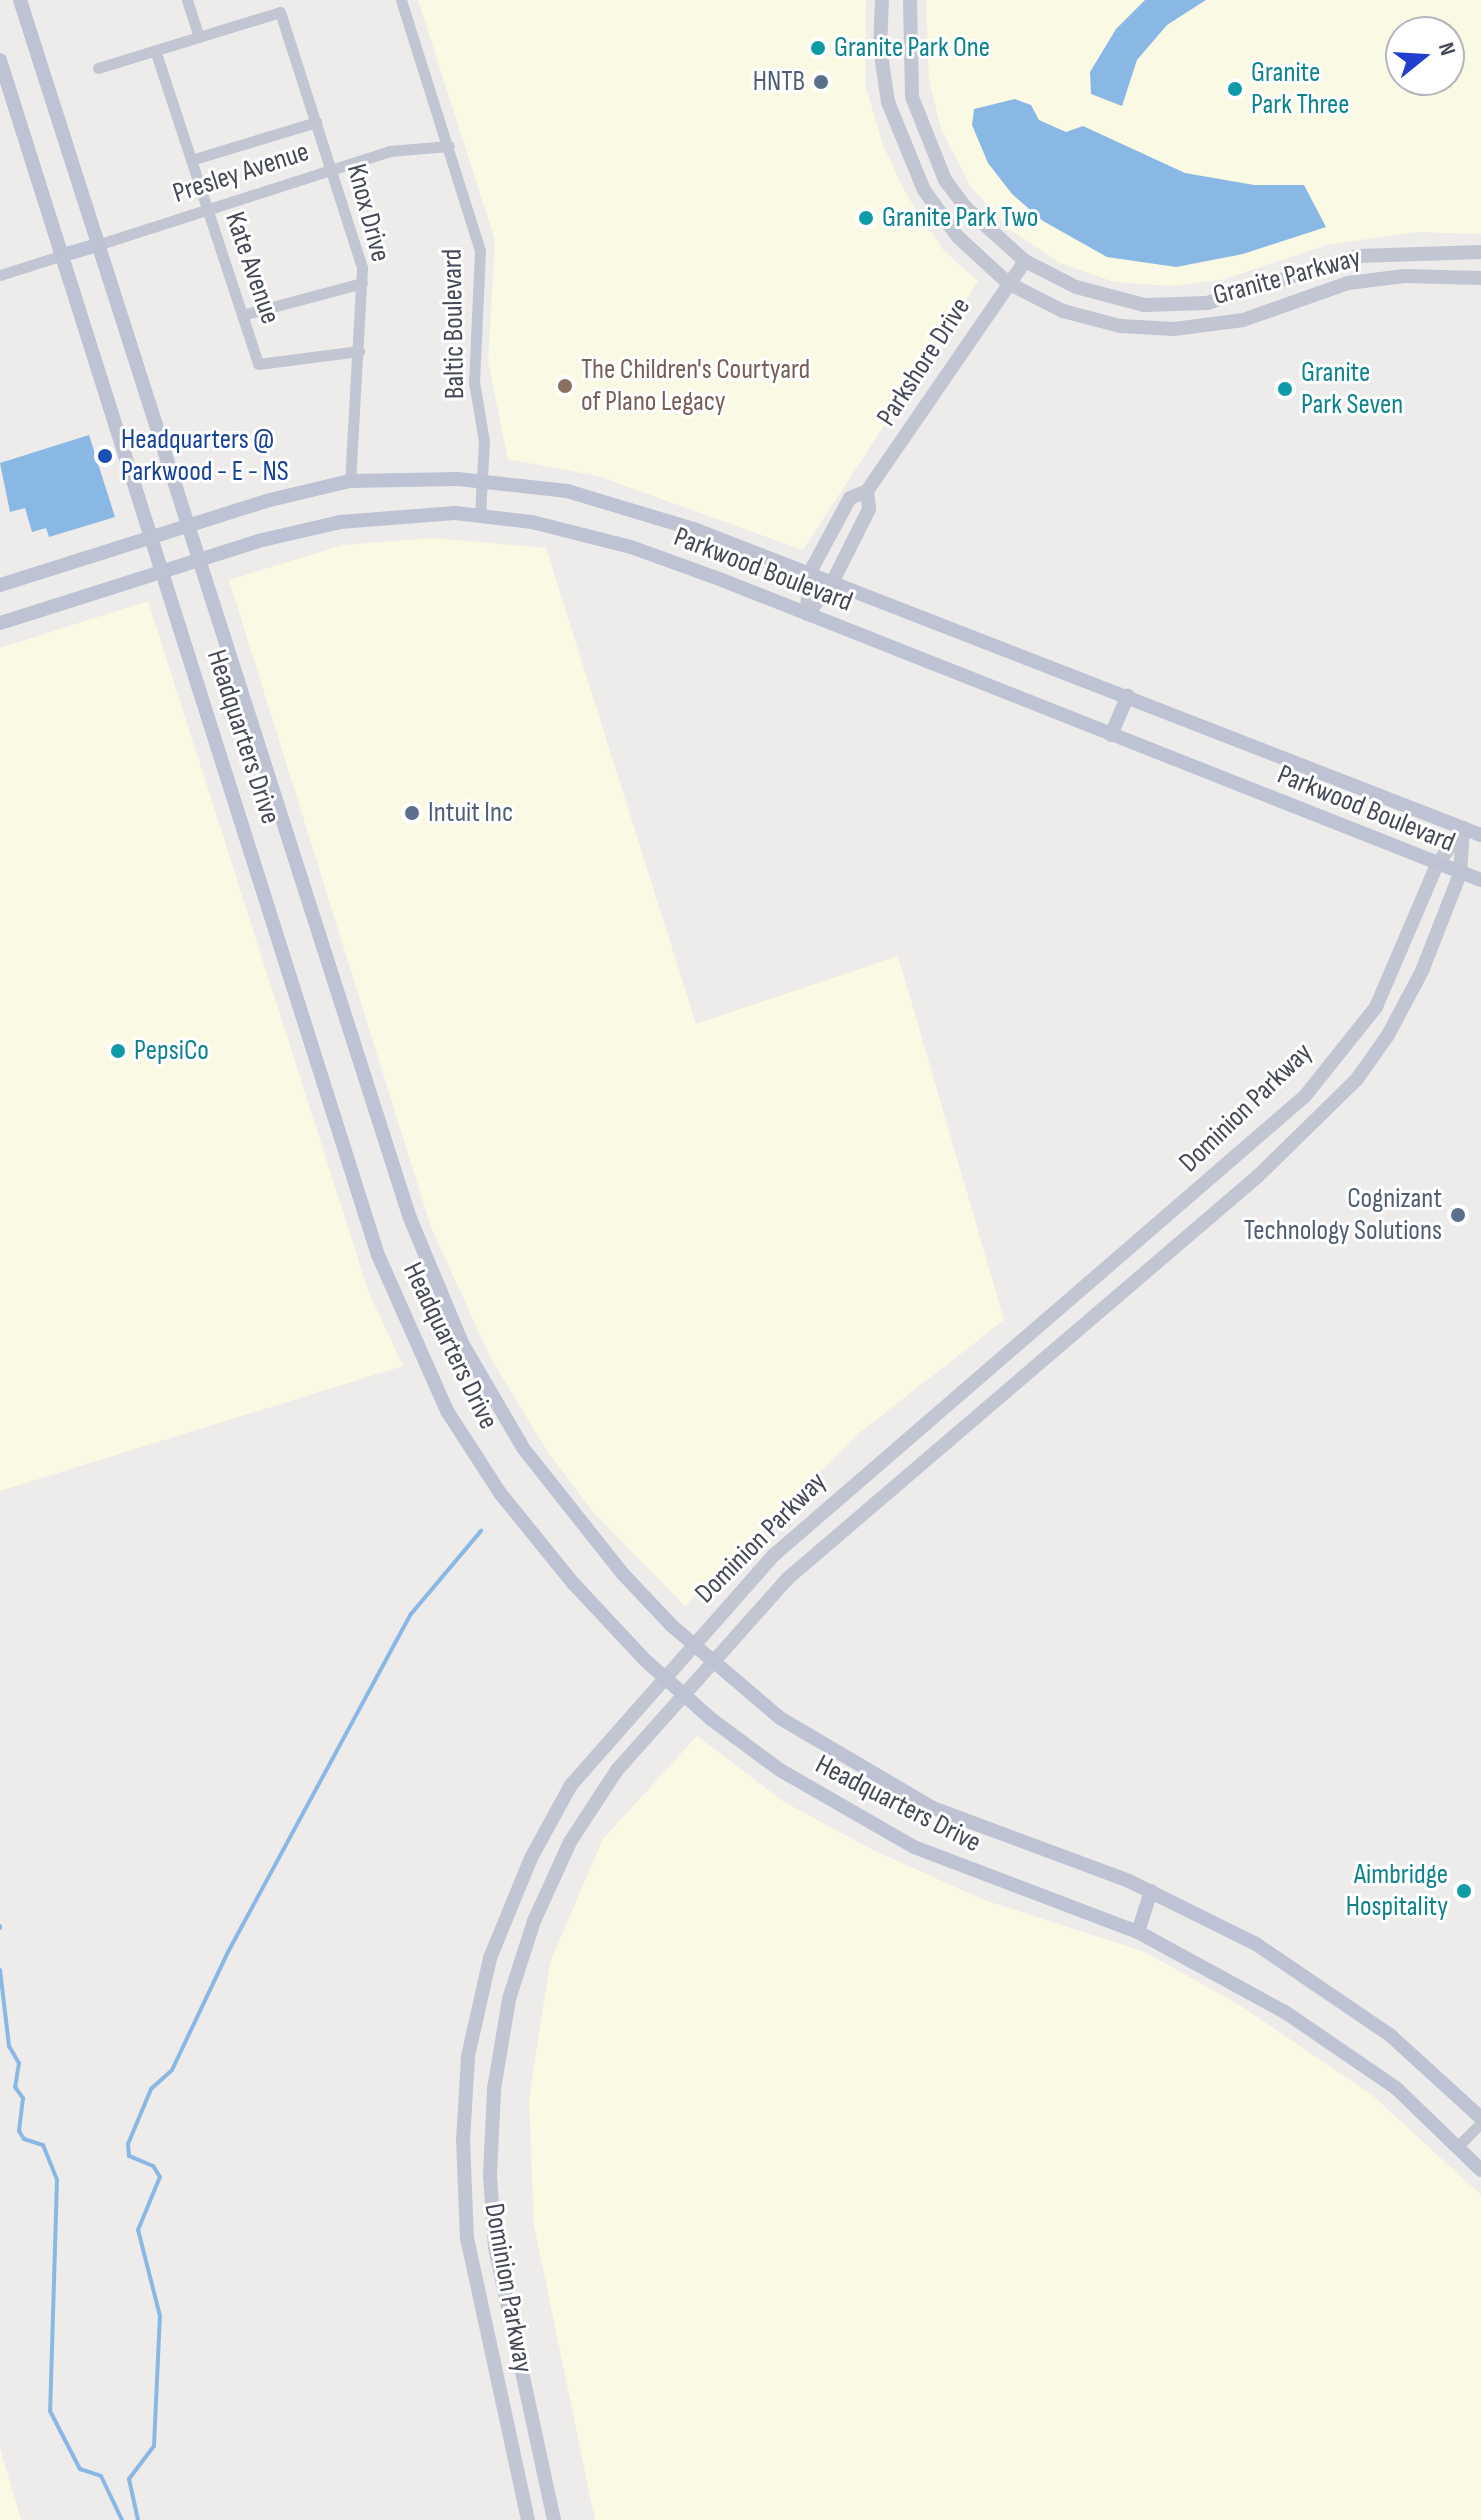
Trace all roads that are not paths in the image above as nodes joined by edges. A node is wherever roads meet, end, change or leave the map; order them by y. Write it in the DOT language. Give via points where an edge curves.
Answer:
graph roads {
  1 [pos="20,0"];
  2 [pos="187,0"];
  3 [pos="401,0"];
  4 [pos="882,0"];
  5 [pos="910,0"];
  6 [pos="199,37"];
  7 [pos="155,50"];
  8 [pos="0,60"];
  9 [pos="98,68"];
  10 [pos="912,97"];
  11 [pos="888,102"];
  12 [pos="316,122"];
  13 [pos="449,146"];
  14 [pos="191,160"];
  15 [pos="331,169"];
  16 [pos="207,210"];
  17 [pos="97,245"];
  18 [pos="1481,252"];
  19 [pos="63,255"];
  20 [pos="1370,255"];
  21 [pos="1025,261"];
  22 [pos="0,275"];
  23 [pos="1481,278"];
  24 [pos="1371,280"];
  25 [pos="362,283"];
  26 [pos="1008,283"];
  27 [pos="242,315"];
  28 [pos="359,351"];
  29 [pos="482,480"];
  30 [pos="350,481"];
  31 [pos="867,491"];
  32 [pos="480,515"];
  33 [pos="186,526"];
  34 [pos="152,537"];
  35 [pos="197,559"];
  36 [pos="163,571"];
  37 [pos="809,574"];
  38 [pos="832,583"];
  39 [pos="0,585"];
  40 [pos="807,614"];
  41 [pos="0,623"];
  42 [pos="1128,695"];
  43 [pos="1111,735"];
  44 [pos="1463,828"];
  45 [pos="1481,835"];
  46 [pos="1437,865"];
  47 [pos="1460,874"];
  48 [pos="1481,880"];
  49 [pos="1341,1052"];
  50 [pos="1362,1071"];
  51 [pos="914,1432"];
  52 [pos="932,1452"];
  53 [pos="694,1645"];
  54 [pos="715,1664"];
  55 [pos="666,1678"];
  56 [pos="686,1696"];
  57 [pos="1151,1891"];
  58 [pos="1138,1932"];
  59 [pos="1481,2120"];
  60 [pos="1458,2146"];
  61 [pos="1478,2162"];
  62 [pos="513,2327"];
  63 [pos="487,2334"];
  64 [pos="528,2520"];
  65 [pos="554,2520"];
  1 -- 17 [label="main road, Headquarters Drive"];
  2 -- 6 [label="street"];
  3 -- 13 [label="street, Baltic Boulevard"];
  4 -- 11 [label="street, Granite Parkway" via="880,48"];
  5 -- 10 [label="street, Granite Parkway"];
  6 -- 7 [label="street"];
  6 -- 12 [label="street, Knox Drive" via="280,12"];
  7 -- 9 [label="street"];
  7 -- 14 [label="street, Kate Avenue"];
  8 -- 19 [label="main road, Headquarters Drive"];
  10 -- 11 [label="street"];
  10 -- 21 [label="street, Granite Parkway" via="929,148 954,192"];
  11 -- 26 [label="street, Granite Parkway" via="906,157 936,209"];
  12 -- 14 [label="street"];
  12 -- 15 [label="street, Knox Drive"];
  13 -- 15 [label="street, Presley Avenue" via="389,151"];
  13 -- 29 [label="street, Baltic Boulevard" via="480,251 474,382 484,441"];
  14 -- 16 [label="street, Kate Avenue"];
  15 -- 16 [label="street, Presley Avenue"];
  15 -- 25 [label="street, Knox Drive" via="357,245"];
  16 -- 17 [label="street, Presley Avenue"];
  16 -- 27 [label="street, Kate Avenue"];
  17 -- 19 [label="main road"];
  17 -- 33 [label="main road, Headquarters Drive"];
  18 -- 20 [label="street, Granite Parkway"];
  19 -- 22 [label="street"];
  19 -- 34 [label="main road, Headquarters Drive"];
  20 -- 21 [label="street, Granite Parkway" via="1304,269 1207,303 1144,305 1076,287"];
  20 -- 24 [label="street"];
  21 -- 26 [label="street, Parkshore Drive"];
  23 -- 24 [label="street, Granite Parkway"];
  24 -- 26 [label="street, Granite Parkway" via="1243,320 1174,329 1120,326 1063,311"];
  25 -- 27 [label="street"];
  25 -- 28 [label="street, Knox Drive"];
  26 -- 31 [label="street, Parkshore Drive"];
  27 -- 28 [label="street, Kate Avenue" via="258,364"];
  28 -- 30 [label="street, Knox Drive"];
  29 -- 30 [label="main road, Parkwood Boulevard"];
  29 -- 32 [label="street, Baltic Boulevard"];
  29 -- 37 [label="main road, Parkwood Boulevard" via="614,503"];
  30 -- 33 [label="main road, Parkwood Boulevard"];
  31 -- 37 [label="street, Parkshore Drive" via="850,498"];
  31 -- 38 [label="street, Parkshore Drive" via="869,509"];
  32 -- 35 [label="main road, Parkwood Boulevard" via="396,514 340,522"];
  32 -- 40 [label="main road, Parkwood Boulevard" via="631,547"];
  33 -- 34 [label="main road, Parkwood Boulevard"];
  33 -- 35 [label="main road, Headquarters Drive"];
  34 -- 36 [label="main road, Headquarters Drive"];
  34 -- 39 [label="main road, Parkwood Boulevard"];
  35 -- 36 [label="main road, Parkwood Boulevard"];
  35 -- 53 [label="main road, Headquarters Drive" via="437,1289 486,1389 523,1448 613,1563"];
  36 -- 41 [label="main road, Parkwood Boulevard"];
  36 -- 55 [label="main road, Headquarters Drive" via="369,1228 407,1329 447,1411 527,1530"];
  37 -- 38 [label="main road, Parkwood Boulevard"];
  37 -- 40 [label="street, Parkshore Drive"];
  38 -- 40 [label="street, Parkshore Drive"];
  38 -- 42 [label="main road, Parkwood Boulevard"];
  40 -- 43 [label="main road, Parkwood Boulevard"];
  42 -- 43 [label="main road"];
  42 -- 44 [label="main road, Parkwood Boulevard"];
  43 -- 46 [label="main road, Parkwood Boulevard"];
  44 -- 45 [label="main road, Parkwood Boulevard"];
  44 -- 46 [label="street, Dominion Parkway"];
  44 -- 47 [label="street, Dominion Parkway"];
  46 -- 47 [label="main road, Parkwood Boulevard"];
  46 -- 49 [label="street, Dominion Parkway" via="1385,991"];
  47 -- 48 [label="main road, Parkwood Boulevard"];
  47 -- 50 [label="street, Dominion Parkway" via="1422,971"];
  49 -- 50 [label="street"];
  49 -- 51 [label="street, Dominion Parkway" via="1305,1096 1248,1147"];
  50 -- 52 [label="street, Dominion Parkway" via="1268,1167"];
  51 -- 52 [label="street"];
  51 -- 53 [label="street, Dominion Parkway" via="774,1555"];
  52 -- 54 [label="street, Dominion Parkway" via="787,1579"];
  53 -- 54 [label="main road, Headquarters Drive"];
  53 -- 55 [label="street, Dominion Parkway"];
  54 -- 56 [label="street, Dominion Parkway"];
  54 -- 57 [label="main road, Headquarters Drive" via="809,1738 902,1793"];
  55 -- 56 [label="main road, Headquarters Drive"];
  55 -- 63 [label="street, Dominion Parkway" via="571,1785 531,1858 490,1958 468,2056 463,2141 467,2239"];
  56 -- 58 [label="main road, Headquarters Drive" via="746,1746 861,1820 973,1872"];
  56 -- 62 [label="street, Dominion Parkway" via="617,1770 570,1842 534,1921 509,1999 494,2089 490,2175 495,2247"];
  57 -- 58 [label="main road"];
  57 -- 59 [label="main road, Headquarters Drive" via="1256,1944 1345,2001"];
  58 -- 60 [label="main road, Headquarters Drive" via="1356,2056"];
  59 -- 60 [label="street"];
  60 -- 61 [label="main road, Headquarters Drive"];
  62 -- 63 [label="street"];
  62 -- 65 [label="street, Dominion Parkway"];
  63 -- 64 [label="street, Dominion Parkway"];
}
